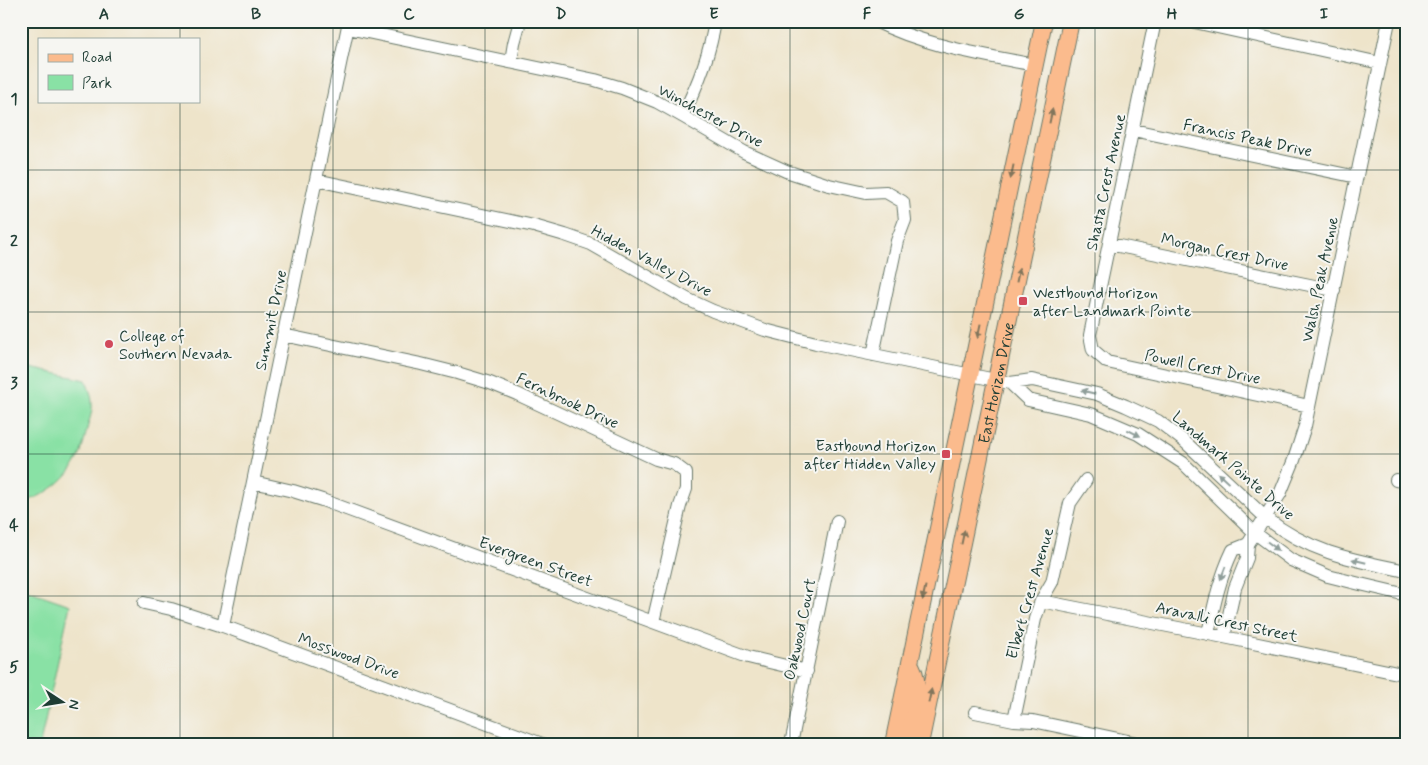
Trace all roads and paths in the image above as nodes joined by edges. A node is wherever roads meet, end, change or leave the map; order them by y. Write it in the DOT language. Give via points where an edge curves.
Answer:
graph roads {
  1 [pos="520,21"];
  2 [pos="715,21"];
  3 [pos="875,21"];
  4 [pos="1044,21"];
  5 [pos="1071,21"];
  6 [pos="1156,21"];
  7 [pos="1190,21"];
  8 [pos="1389,21"];
  9 [pos="348,24"];
  10 [pos="511,61"];
  11 [pos="1380,62"];
  12 [pos="1034,66"];
  13 [pos="682,116"];
  14 [pos="1133,130"];
  15 [pos="1357,177"];
  16 [pos="316,180"];
  17 [pos="1109,244"];
  18 [pos="1334,290"];
  19 [pos="283,335"];
  20 [pos="1093,350"];
  21 [pos="873,355"];
  22 [pos="970,374"];
  23 [pos="1003,381"];
  24 [pos="1309,406"];
  25 [pos="1086,480"];
  26 [pos="254,482"];
  27 [pos="1266,518"];
  28 [pos="837,521"];
  29 [pos="1251,538"];
  30 [pos="1407,571"];
  31 [pos="1407,594"];
  32 [pos="1041,601"];
  33 [pos="144,603"];
  34 [pos="653,622"];
  35 [pos="223,626"];
  36 [pos="1208,634"];
  37 [pos="1224,637"];
  38 [pos="910,663"];
  39 [pos="807,671"];
  40 [pos="1407,675"];
  41 [pos="975,712"];
  42 [pos="1014,720"];
  43 [pos="542,744"];
  44 [pos="791,744"];
  45 [pos="893,744"];
  46 [pos="908,744"];
  47 [pos="920,744"];
  48 [pos="1142,744"];
  1 -- 10 [label="street"];
  2 -- 13 [label="street" via="707,58"];
  3 -- 12 [label="street" via="921,40"];
  4 -- 12 [label="main road, East Horizon Drive"];
  23 -- 5 [label="main road, East Horizon Drive, one-way"];
  6 -- 14 [label="street, Shasta Crest Avenue"];
  7 -- 11 [label="street"];
  8 -- 11 [label="street, Walsh Peak Avenue"];
  9 -- 10 [label="street, Winchester Drive"];
  9 -- 16 [label="street, Summit Drive"];
  10 -- 13 [label="street, Winchester Drive" via="622,88"];
  11 -- 15 [label="street, Walsh Peak Avenue"];
  12 -- 22 [label="main road, East Horizon Drive, one-way"];
  13 -- 21 [label="street, Winchester Drive" via="744,152 793,173 866,194 886,192 903,202 905,220 897,241"];
  14 -- 15 [label="street, Francis Peak Drive"];
  14 -- 17 [label="street, Shasta Crest Avenue"];
  15 -- 18 [label="street, Walsh Peak Avenue"];
  16 -- 19 [label="street, Summit Drive"];
  16 -- 21 [label="street, Hidden Valley Drive" via="565,234 591,244 687,299 741,322 789,337"];
  17 -- 18 [label="street, Morgan Crest Drive"];
  17 -- 20 [label="street, Shasta Crest Avenue" via="1090,335"];
  18 -- 24 [label="street, Walsh Peak Avenue"];
  19 -- 26 [label="street, Summit Drive"];
  19 -- 34 [label="street, Fernbrook Drive" via="421,364 490,383 656,459 674,464 686,473 686,489"];
  20 -- 24 [label="street, Powell Crest Drive" via="1107,362"];
  21 -- 22 [label="street, Hidden Valley Drive"];
  22 -- 23 [label="street, Landmark Pointe Drive"];
  22 -- 38 [label="main road, East Horizon Drive, one-way"];
  27 -- 23 [label="street, Landmark Pointe Drive, one-way" via="1158,421 1097,394 1032,380"];
  23 -- 29 [label="street, Landmark Pointe Drive, one-way" via="1028,400 1091,414 1138,434 1183,463"];
  47 -- 23 [label="main road, East Horizon Drive, one-way"];
  24 -- 27 [label="street, Walsh Peak Avenue" via="1294,460"];
  25 -- 32 [label="street, Elbert Crest Avenue" via="1070,503 1052,582"];
  26 -- 34 [label="street, Evergreen Street" via="322,500"];
  26 -- 35 [label="street, Summit Drive"];
  27 -- 29 [label="street, Walsh Peak Avenue"];
  30 -- 27 [label="street, Landmark Pointe Drive, one-way" via="1322,550 1299,540"];
  28 -- 39 [label="street, Oakwood Court"];
  29 -- 31 [label="street, Landmark Pointe Drive, one-way" via="1328,576"];
  29 -- 36 [label="street, one-way" via="1233,550 1224,569"];
  29 -- 37 [label="street"];
  32 -- 36 [label="street, Aravalli Crest Street"];
  32 -- 42 [label="street, Elbert Crest Avenue"];
  33 -- 35 [label="street, Mosswood Drive"];
  34 -- 39 [label="street, Evergreen Street" via="748,657"];
  35 -- 43 [label="street, Mosswood Drive"];
  36 -- 37 [label="street, Aravalli Crest Street"];
  37 -- 40 [label="street, Aravalli Crest Street"];
  38 -- 45 [label="main road, East Horizon Drive"];
  38 -- 46 [label="main road" via="917,694"];
  39 -- 44 [label="street, Oakwood Court"];
  41 -- 42 [label="street"];
  42 -- 48 [label="street" via="1033,721"];
}
